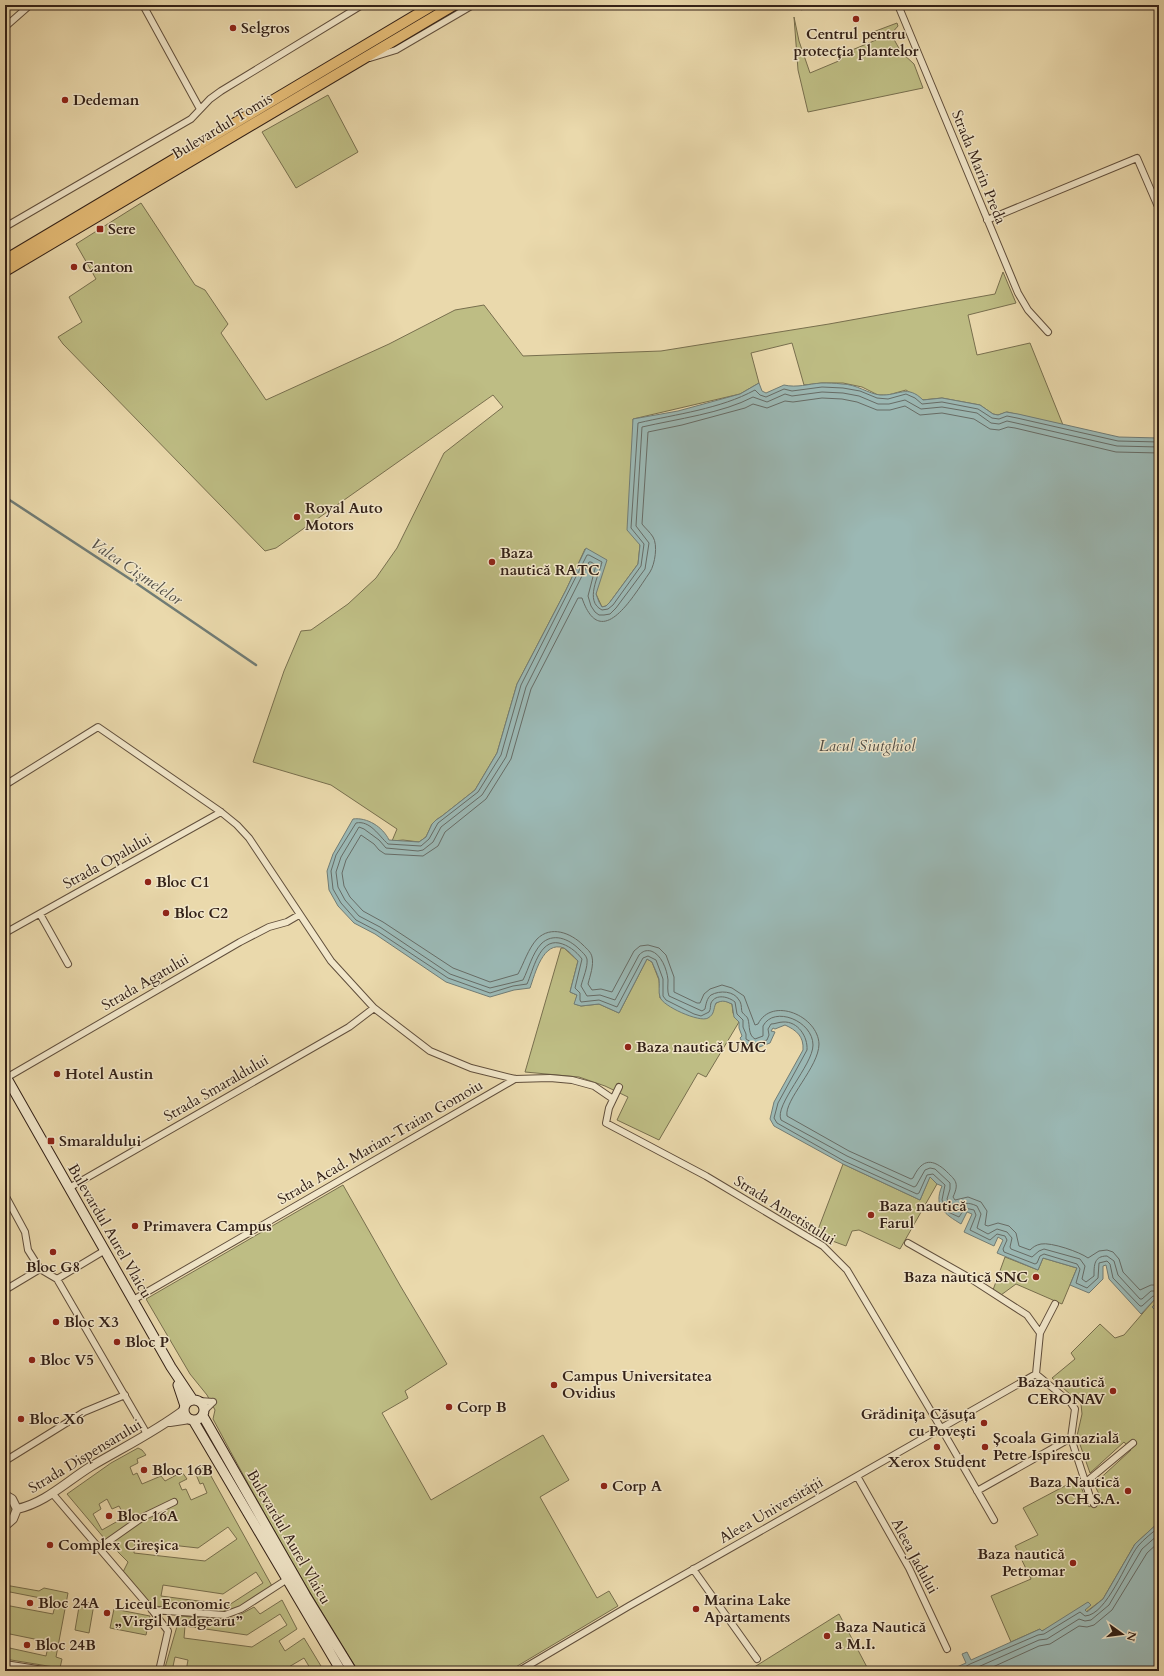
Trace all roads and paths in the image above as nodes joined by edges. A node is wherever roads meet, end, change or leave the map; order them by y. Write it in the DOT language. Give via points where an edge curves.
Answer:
graph roads {
  1 [pos="30,5"];
  2 [pos="143,5"];
  3 [pos="362,5"];
  4 [pos="433,5"];
  5 [pos="454,5"];
  6 [pos="473,5"];
  7 [pos="898,5"];
  8 [pos="6,24"];
  9 [pos="359,61"];
  10 [pos="200,109"];
  11 [pos="1159,209"];
  12 [pos="987,220"];
  13 [pos="5,227"];
  14 [pos="5,260"];
  15 [pos="5,271"];
  16 [pos="1048,332"];
  17 [pos="5,785"];
  18 [pos="221,812"];
  19 [pos="40,914"];
  20 [pos="299,915"];
  21 [pos="5,933"];
  22 [pos="68,964"];
  23 [pos="374,1008"];
  24 [pos="5,1078"];
  25 [pos="515,1079"];
  26 [pos="619,1087"];
  27 [pos="613,1098"];
  28 [pos="69,1188"];
  29 [pos="5,1195"];
  30 [pos="908,1243"];
  31 [pos="102,1252"];
  32 [pos="40,1270"];
  33 [pos="57,1279"];
  34 [pos="5,1290"];
  35 [pos="133,1300"];
  36 [pos="1055,1304"];
  37 [pos="1040,1334"];
  38 [pos="1036,1374"];
  39 [pos="125,1395"];
  40 [pos="196,1401"];
  41 [pos="185,1408"];
  42 [pos="204,1414"];
  43 [pos="191,1420"];
  44 [pos="167,1423"];
  45 [pos="941,1428"];
  46 [pos="147,1434"];
  47 [pos="1071,1438"];
  48 [pos="1133,1443"];
  49 [pos="5,1461"];
  50 [pos="857,1476"];
  51 [pos="1086,1482"];
  52 [pos="977,1491"];
  53 [pos="52,1493"];
  54 [pos="6,1494"];
  55 [pos="174,1502"];
  56 [pos="1094,1504"];
  57 [pos="17,1509"];
  58 [pos="994,1520"];
  59 [pos="5,1526"];
  60 [pos="99,1548"];
  61 [pos="693,1569"];
  62 [pos="286,1580"];
  63 [pos="152,1610"];
  64 [pos="946,1649"];
  65 [pos="757,1659"];
  66 [pos="5,1664"];
  67 [pos="50,1671"];
  68 [pos="159,1671"];
  69 [pos="341,1671"];
  70 [pos="352,1671"];
  71 [pos="519,1671"];
  1 -- 8 [label="street"];
  2 -- 10 [label="street"];
  3 -- 10 [label="street" via="221,91"];
  4 -- 14 [label="main road, Bulevardul Tomis"];
  5 -- 9 [label="main road, Bulevardul Tomis"];
  6 -- 9 [label="street" via="396,50"];
  7 -- 12 [label="street, Strada Marin Preda"];
  9 -- 15 [label="main road, Bulevardul Tomis"];
  10 -- 13 [label="street" via="191,119"];
  11 -- 12 [label="street" via="1137,158"];
  12 -- 16 [label="street, Strada Marin Preda" via="1018,293 1028,310"];
  17 -- 18 [label="street" via="98,727"];
  18 -- 19 [label="street, Strada Opalului"];
  18 -- 20 [label="street" via="237,824 249,838"];
  19 -- 21 [label="street, Strada Opalului"];
  19 -- 22 [label="street"];
  20 -- 23 [label="street" via="331,961"];
  20 -- 24 [label="street, Strada Agatului" via="240,942"];
  23 -- 25 [label="street" via="430,1051 471,1068"];
  23 -- 28 [label="street, Strada Smaraldului" via="349,1027"];
  24 -- 28 [label="main road, Bulevardul Aurel Vlaicu"];
  24 -- 31 [label="main road, Bulevardul Aurel Vlaicu"];
  25 -- 27 [label="street" via="572,1080 594,1086"];
  25 -- 35 [label="street, Strada Acad. Marian-Traian Gomoiu"];
  26 -- 27 [label="street"];
  27 -- 45 [label="street, Strada Ametistului" via="606,1123 706,1176 823,1246 847,1270"];
  28 -- 35 [label="main road, Bulevardul Aurel Vlaicu"];
  29 -- 32 [label="street" via="25,1232 28,1250"];
  30 -- 37 [label="street" via="968,1277 1026,1315"];
  31 -- 33 [label="street"];
  31 -- 41 [label="main road, Bulevardul Aurel Vlaicu" via="179,1386"];
  32 -- 33 [label="street"];
  32 -- 34 [label="street"];
  33 -- 39 [label="street"];
  35 -- 40 [label="main road, Bulevardul Aurel Vlaicu" via="182,1385"];
  36 -- 37 [label="street"];
  37 -- 38 [label="street"];
  38 -- 45 [label="street, Aleea Universității"];
  38 -- 47 [label="street" via="1071,1403 1074,1409"];
  39 -- 46 [label="street"];
  39 -- 49 [label="street" via="84,1412"];
  40 -- 41 [label="main road" via="188,1402"];
  40 -- 42 [label="main road" via="203,1404"];
  41 -- 43 [label="main road" via="185,1414"];
  41 -- 44 [label="street, Strada Dispensarului"];
  42 -- 43 [label="main road" via="200,1419"];
  42 -- 70 [label="main road, Bulevardul Aurel Vlaicu" via="306,1596"];
  43 -- 44 [label="street, Strada Dispensarului"];
  43 -- 62 [label="main road, Bulevardul Aurel Vlaicu"];
  44 -- 46 [label="street, Strada Dispensarului"];
  45 -- 50 [label="street, Aleea Universității"];
  45 -- 52 [label="street"];
  46 -- 53 [label="street, Strada Dispensarului"];
  47 -- 51 [label="street"];
  47 -- 52 [label="street"];
  48 -- 51 [label="street"];
  50 -- 61 [label="street, Aleea Universității"];
  50 -- 64 [label="street, Aleea Jadului" via="909,1568"];
  51 -- 56 [label="street"];
  52 -- 58 [label="street"];
  53 -- 57 [label="street, Strada Dispensarului"];
  53 -- 60 [label="street"];
  54 -- 57 [label="street, Strada Dispensarului"];
  55 -- 60 [label="street" via="143,1517"];
  57 -- 59 [label="street, Strada Dispensarului" via="13,1519"];
  60 -- 63 [label="street"];
  61 -- 65 [label="street"];
  61 -- 71 [label="street, Aleea Universității"];
  62 -- 63 [label="street" via="241,1609 225,1615"];
  62 -- 69 [label="main road, Bulevardul Aurel Vlaicu"];
  63 -- 68 [label="street" via="168,1631"];
  66 -- 67 [label="street"];
}
